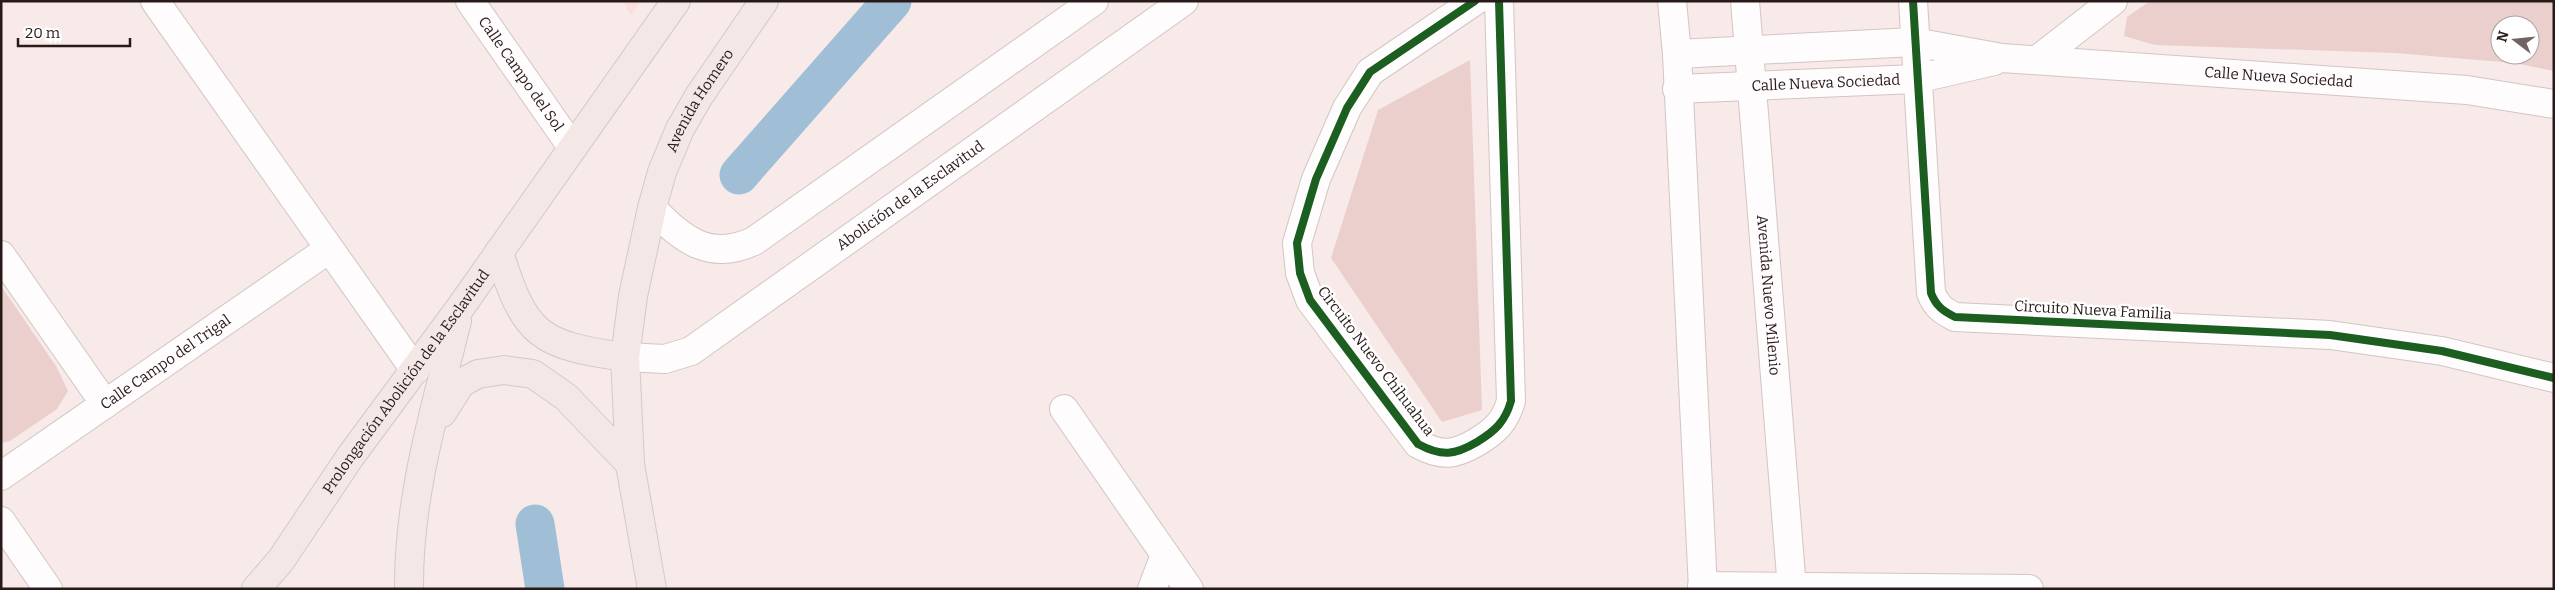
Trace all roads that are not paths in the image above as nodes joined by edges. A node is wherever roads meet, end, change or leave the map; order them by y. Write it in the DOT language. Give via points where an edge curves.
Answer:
graph roads {
  1 [pos="155,1"];
  2 [pos="470,1"];
  3 [pos="676,1"];
  4 [pos="764,1"];
  5 [pos="1094,1"];
  6 [pos="1184,1"];
  7 [pos="1475,1"];
  8 [pos="1499,1"];
  9 [pos="1672,1"];
  10 [pos="1745,1"];
  11 [pos="1913,1"];
  12 [pos="2113,1"];
  13 [pos="1914,42"];
  14 [pos="1750,50"];
  15 [pos="1677,54"];
  16 [pos="2002,58"];
  17 [pos="2037,60"];
  18 [pos="1916,79"];
  19 [pos="1752,86"];
  20 [pos="1677,89"];
  21 [pos="2554,104"];
  22 [pos="572,147"];
  23 [pos="652,208"];
  24 [pos="329,249"];
  25 [pos="499,252"];
  26 [pos="1,255"];
  27 [pos="460,308"];
  28 [pos="625,357"];
  29 [pos="415,370"];
  30 [pos="2554,378"];
  31 [pos="105,404"];
  32 [pos="1064,410"];
  33 [pos="430,432"];
  34 [pos="630,464"];
  35 [pos="1,476"];
  36 [pos="1,521"];
  37 [pos="1165,555"];
  38 [pos="1703,587"];
  39 [pos="1792,587"];
  40 [pos="48,589"];
  41 [pos="256,589"];
  42 [pos="409,589"];
  43 [pos="652,589"];
  44 [pos="1152,589"];
  45 [pos="1188,589"];
  46 [pos="2029,589"];
  1 -- 24 [label="street"];
  2 -- 22 [label="street, Calle Campo del Sol"];
  3 -- 22 [label="main road"];
  4 -- 23 [label="main road, Avenida Homero" via="680,129 662,172"];
  5 -- 23 [label="street" via="754,241 741,247 699,247 672,229"];
  6 -- 28 [label="street, Abolición de la Esclavitud" via="691,351 665,359"];
  7 -- 8 [label="street, Circuito Nuevo Chihuahua" via="1370,72 1347,108 1316,179 1297,242 1300,273 1310,300 1418,444 1443,453 1459,453 1495,431 1506,416 1511,401"];
  9 -- 15 [label="street"];
  10 -- 14 [label="street, Avenida Nuevo Milenio"];
  11 -- 13 [label="street, Circuito Nueva Familia"];
  12 -- 17 [label="street"];
  13 -- 14 [label="street, Calle Nueva Sociedad"];
  13 -- 16 [label="street, Calle Nueva Sociedad"];
  13 -- 18 [label="street, Circuito Nueva Familia"];
  14 -- 15 [label="street, Calle Nueva Sociedad"];
  14 -- 19 [label="street, Avenida Nuevo Milenio"];
  15 -- 20 [label="street"];
  16 -- 17 [label="street, Calle Nueva Sociedad"];
  16 -- 18 [label="street, Calle Nueva Sociedad"];
  17 -- 21 [label="street, Calle Nueva Sociedad" via="2467,90"];
  18 -- 19 [label="street, Calle Nueva Sociedad"];
  18 -- 30 [label="street, Circuito Nueva Familia" via="1931,293 1943,312 1955,317 2330,335 2442,351"];
  19 -- 20 [label="street, Calle Nueva Sociedad"];
  19 -- 39 [label="street, Avenida Nuevo Milenio"];
  20 -- 38 [label="street"];
  22 -- 25 [label="main road, Prolongación Abolición de la Esclavitud"];
  23 -- 28 [label="main road" via="633,296"];
  24 -- 29 [label="street"];
  24 -- 31 [label="street, Calle Campo del Trigal"];
  25 -- 27 [label="main road, Prolongación Abolición de la Esclavitud"];
  25 -- 28 [label="main road" via="512,292 531,325 550,340 569,348"];
  26 -- 31 [label="street"];
  27 -- 29 [label="main road, Prolongación Abolición de la Esclavitud"];
  27 -- 33 [label="main road"];
  28 -- 34 [label="main road"];
  29 -- 41 [label="main road, Prolongación Abolición de la Esclavitud" via="350,456 281,560"];
  31 -- 35 [label="street, Calle Campo del Trigal"];
  32 -- 37 [label="street"];
  33 -- 34 [label="main road" via="461,383 478,374 504,370 533,374 566,397"];
  33 -- 42 [label="main road" via="415,507 408,564"];
  34 -- 43 [label="main road"];
  36 -- 40 [label="street"];
  37 -- 44 [label="street"];
  37 -- 45 [label="street"];
  38 -- 39 [label="street"];
  39 -- 46 [label="street"];
}
